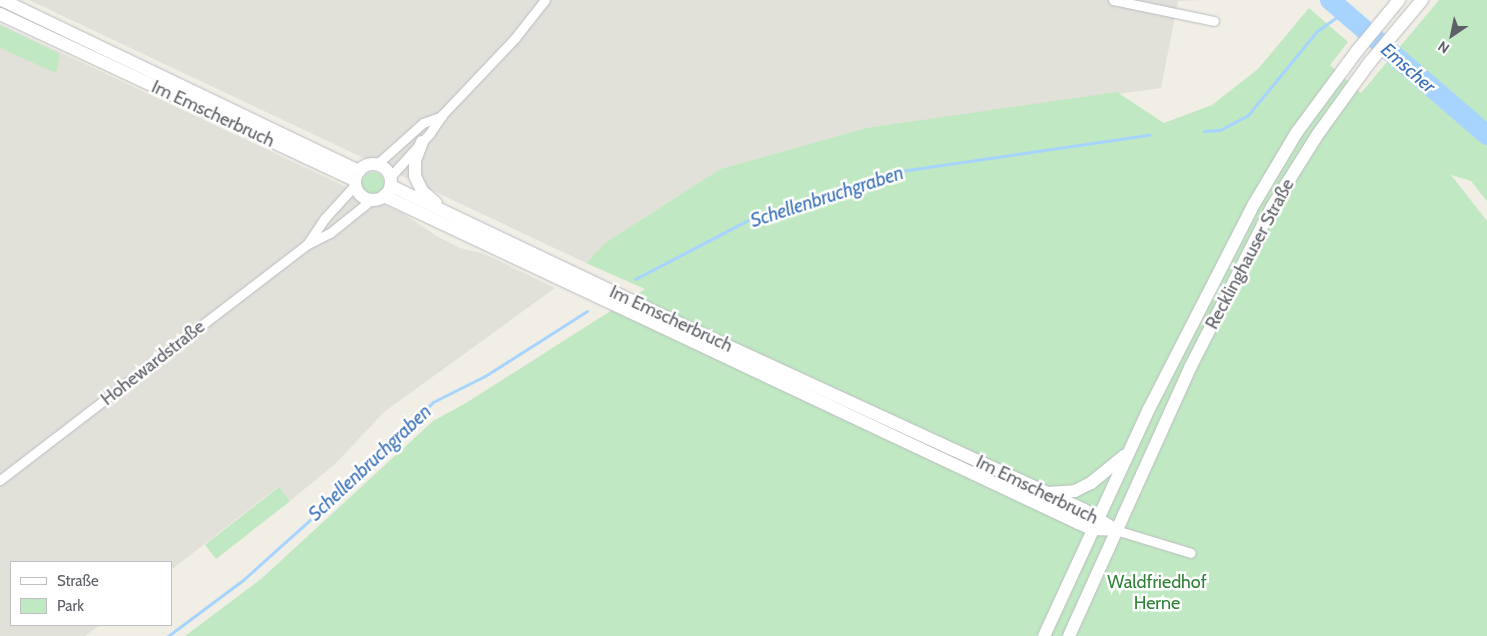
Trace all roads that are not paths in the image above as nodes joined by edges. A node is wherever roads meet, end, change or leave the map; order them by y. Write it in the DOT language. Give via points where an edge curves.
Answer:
graph roads {
  1 [pos="2,0"];
  2 [pos="545,0"];
  3 [pos="1114,0"];
  4 [pos="1399,0"];
  5 [pos="1422,0"];
  6 [pos="0,14"];
  7 [pos="1214,20"];
  8 [pos="77,35"];
  9 [pos="71,47"];
  10 [pos="442,116"];
  11 [pos="422,142"];
  12 [pos="376,165"];
  13 [pos="356,179"];
  14 [pos="388,186"];
  15 [pos="371,200"];
  16 [pos="447,212"];
  17 [pos="306,245"];
  18 [pos="1128,453"];
  19 [pos="0,480"];
  20 [pos="1048,493"];
  21 [pos="1095,523"];
  22 [pos="1116,530"];
  23 [pos="1191,553"];
  24 [pos="1044,636"];
  25 [pos="1069,636"];
  1 -- 8 [label="main road, Im Emscherbruch"];
  2 -- 10 [label="street" via="515,38"];
  3 -- 7 [label="street"];
  4 -- 18 [label="main road, Recklinghauser Straße" via="1298,132 1254,204"];
  5 -- 22 [label="main road, Recklinghauser Straße" via="1370,62 1318,134 1272,207 1187,374"];
  6 -- 9 [label="main road, Im Emscherbruch"];
  8 -- 9 [label="main road"];
  8 -- 13 [label="main road, Im Emscherbruch"];
  9 -- 13 [label="main road, Im Emscherbruch"];
  10 -- 11 [label="street"];
  10 -- 12 [label="street" via="423,123"];
  11 -- 14 [label="street"];
  11 -- 16 [label="main road" via="415,176 422,191"];
  12 -- 13 [label="main road" via="367,166"];
  12 -- 14 [label="main road, Im Emscherbruch" via="387,171"];
  13 -- 15 [label="main road, Im Emscherbruch" via="360,196"];
  13 -- 17 [label="street, Hohewardstraße"];
  14 -- 15 [label="main road"];
  14 -- 16 [label="main road, Im Emscherbruch"];
  14 -- 21 [label="main road, Im Emscherbruch"];
  15 -- 17 [label="street, Hohewardstraße" via="330,233"];
  16 -- 20 [label="main road, Im Emscherbruch" via="691,329"];
  17 -- 19 [label="street, Hohewardstraße"];
  18 -- 20 [label="main road" via="1075,491"];
  18 -- 21 [label="main road, Recklinghauser Straße"];
  20 -- 21 [label="main road, Im Emscherbruch"];
  21 -- 22 [label="main road, Im Emscherbruch"];
  21 -- 24 [label="main road, Recklinghauser Straße"];
  22 -- 23 [label="street"];
  22 -- 25 [label="main road, Recklinghauser Straße"];
}
